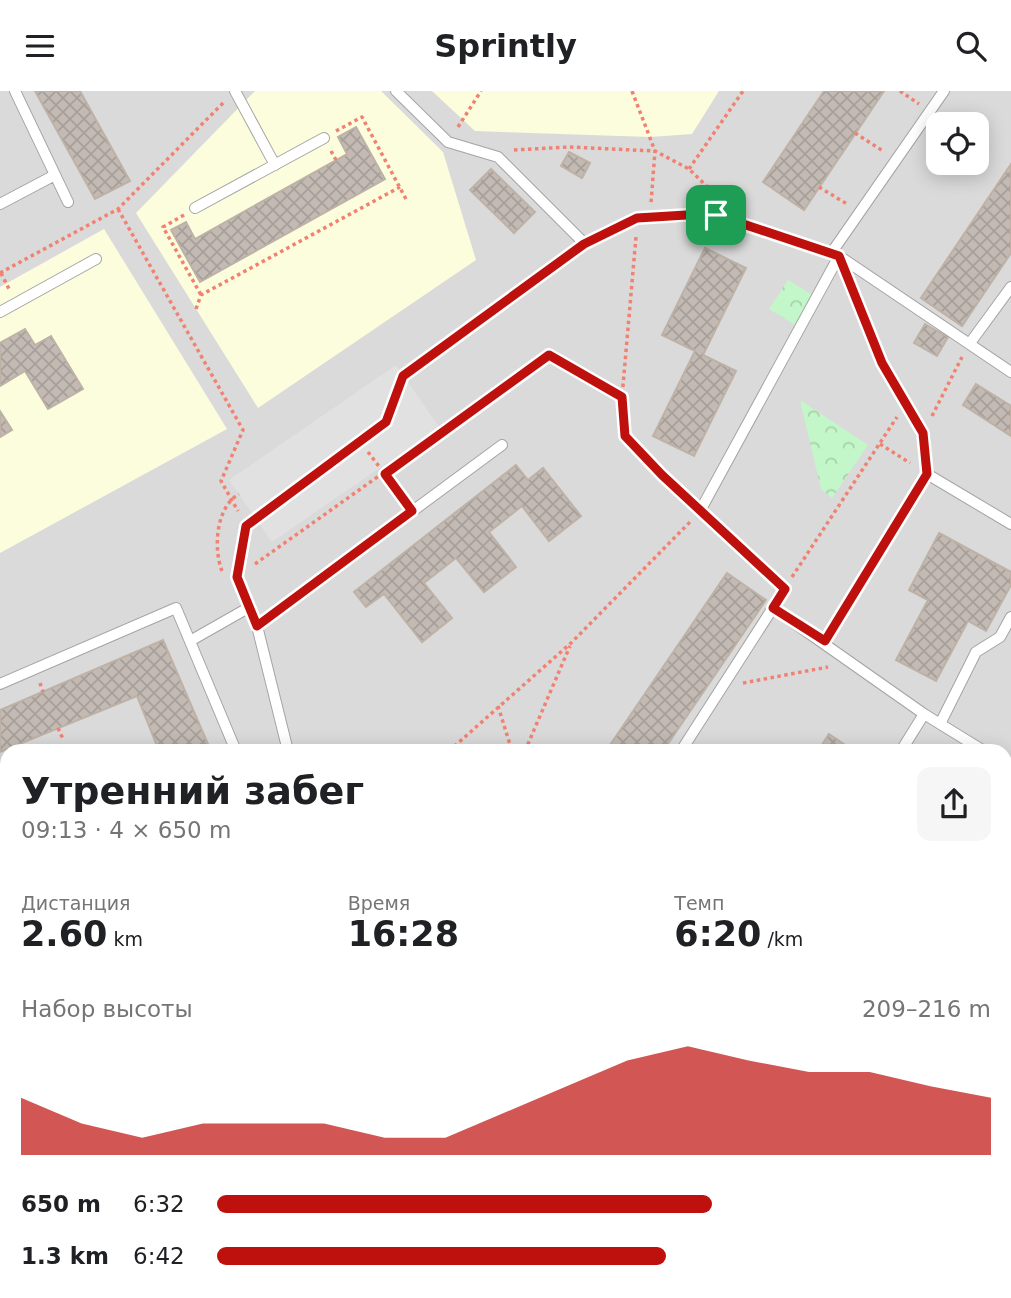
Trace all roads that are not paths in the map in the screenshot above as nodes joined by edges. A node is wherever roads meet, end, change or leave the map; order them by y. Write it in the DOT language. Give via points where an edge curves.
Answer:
graph roads {
  1 [pos="15,91"];
  2 [pos="235,91"];
  3 [pos="396,91"];
  4 [pos="944,91"];
  5 [pos="324,138"];
  6 [pos="275,165"];
  7 [pos="55,176"];
  8 [pos="68,202"];
  9 [pos="0,204"];
  10 [pos="195,208"];
  11 [pos="584,244"];
  12 [pos="836,254"];
  13 [pos="96,259"];
  14 [pos="1011,287"];
  15 [pos="0,312"];
  16 [pos="970,343"];
  17 [pos="1011,372"];
  18 [pos="502,445"];
  19 [pos="927,474"];
  20 [pos="662,475"];
  21 [pos="700,511"];
  22 [pos="1011,524"];
  23 [pos="248,608"];
  24 [pos="773,608"];
  25 [pos="1011,617"];
  26 [pos="257,626"];
  27 [pos="190,641"];
  28 [pos="825,641"];
  29 [pos="0,684"];
  30 [pos="924,714"];
  31 [pos="940,724"];
  32 [pos="233,744"];
  33 [pos="286,744"];
  34 [pos="686,744"];
  35 [pos="905,744"];
  36 [pos="973,744"];
  1 -- 7 [label="lane"];
  2 -- 6 [label="lane"];
  3 -- 11 [label="lane" via="448,142 498,157"];
  4 -- 12 [label="lane"];
  5 -- 6 [label="lane"];
  6 -- 10 [label="lane"];
  7 -- 8 [label="lane"];
  7 -- 9 [label="lane"];
  11 -- 12 [label="lane" via="637,218 716,215"];
  11 -- 23 [label="lane" via="403,376 386,422 246,526 237,577"];
  12 -- 16 [label="lane"];
  12 -- 19 [label="lane" via="882,363 923,433"];
  12 -- 21 [label="lane"];
  13 -- 15 [label="lane"];
  14 -- 16 [label="lane"];
  16 -- 17 [label="lane"];
  18 -- 26 [label="lane"];
  19 -- 22 [label="lane"];
  19 -- 28 [label="lane"];
  20 -- 21 [label="lane"];
  21 -- 24 [label="lane" via="785,589"];
  23 -- 26 [label="lane"];
  23 -- 27 [label="lane"];
  24 -- 28 [label="lane"];
  24 -- 34 [label="lane"];
  25 -- 31 [label="lane" via="1000,637 976,652"];
  26 -- 33 [label="lane"];
  27 -- 29 [label="lane" via="176,608"];
  27 -- 32 [label="lane"];
  28 -- 30 [label="lane"];
  30 -- 31 [label="lane"];
  30 -- 35 [label="lane"];
  31 -- 36 [label="lane"];
}
